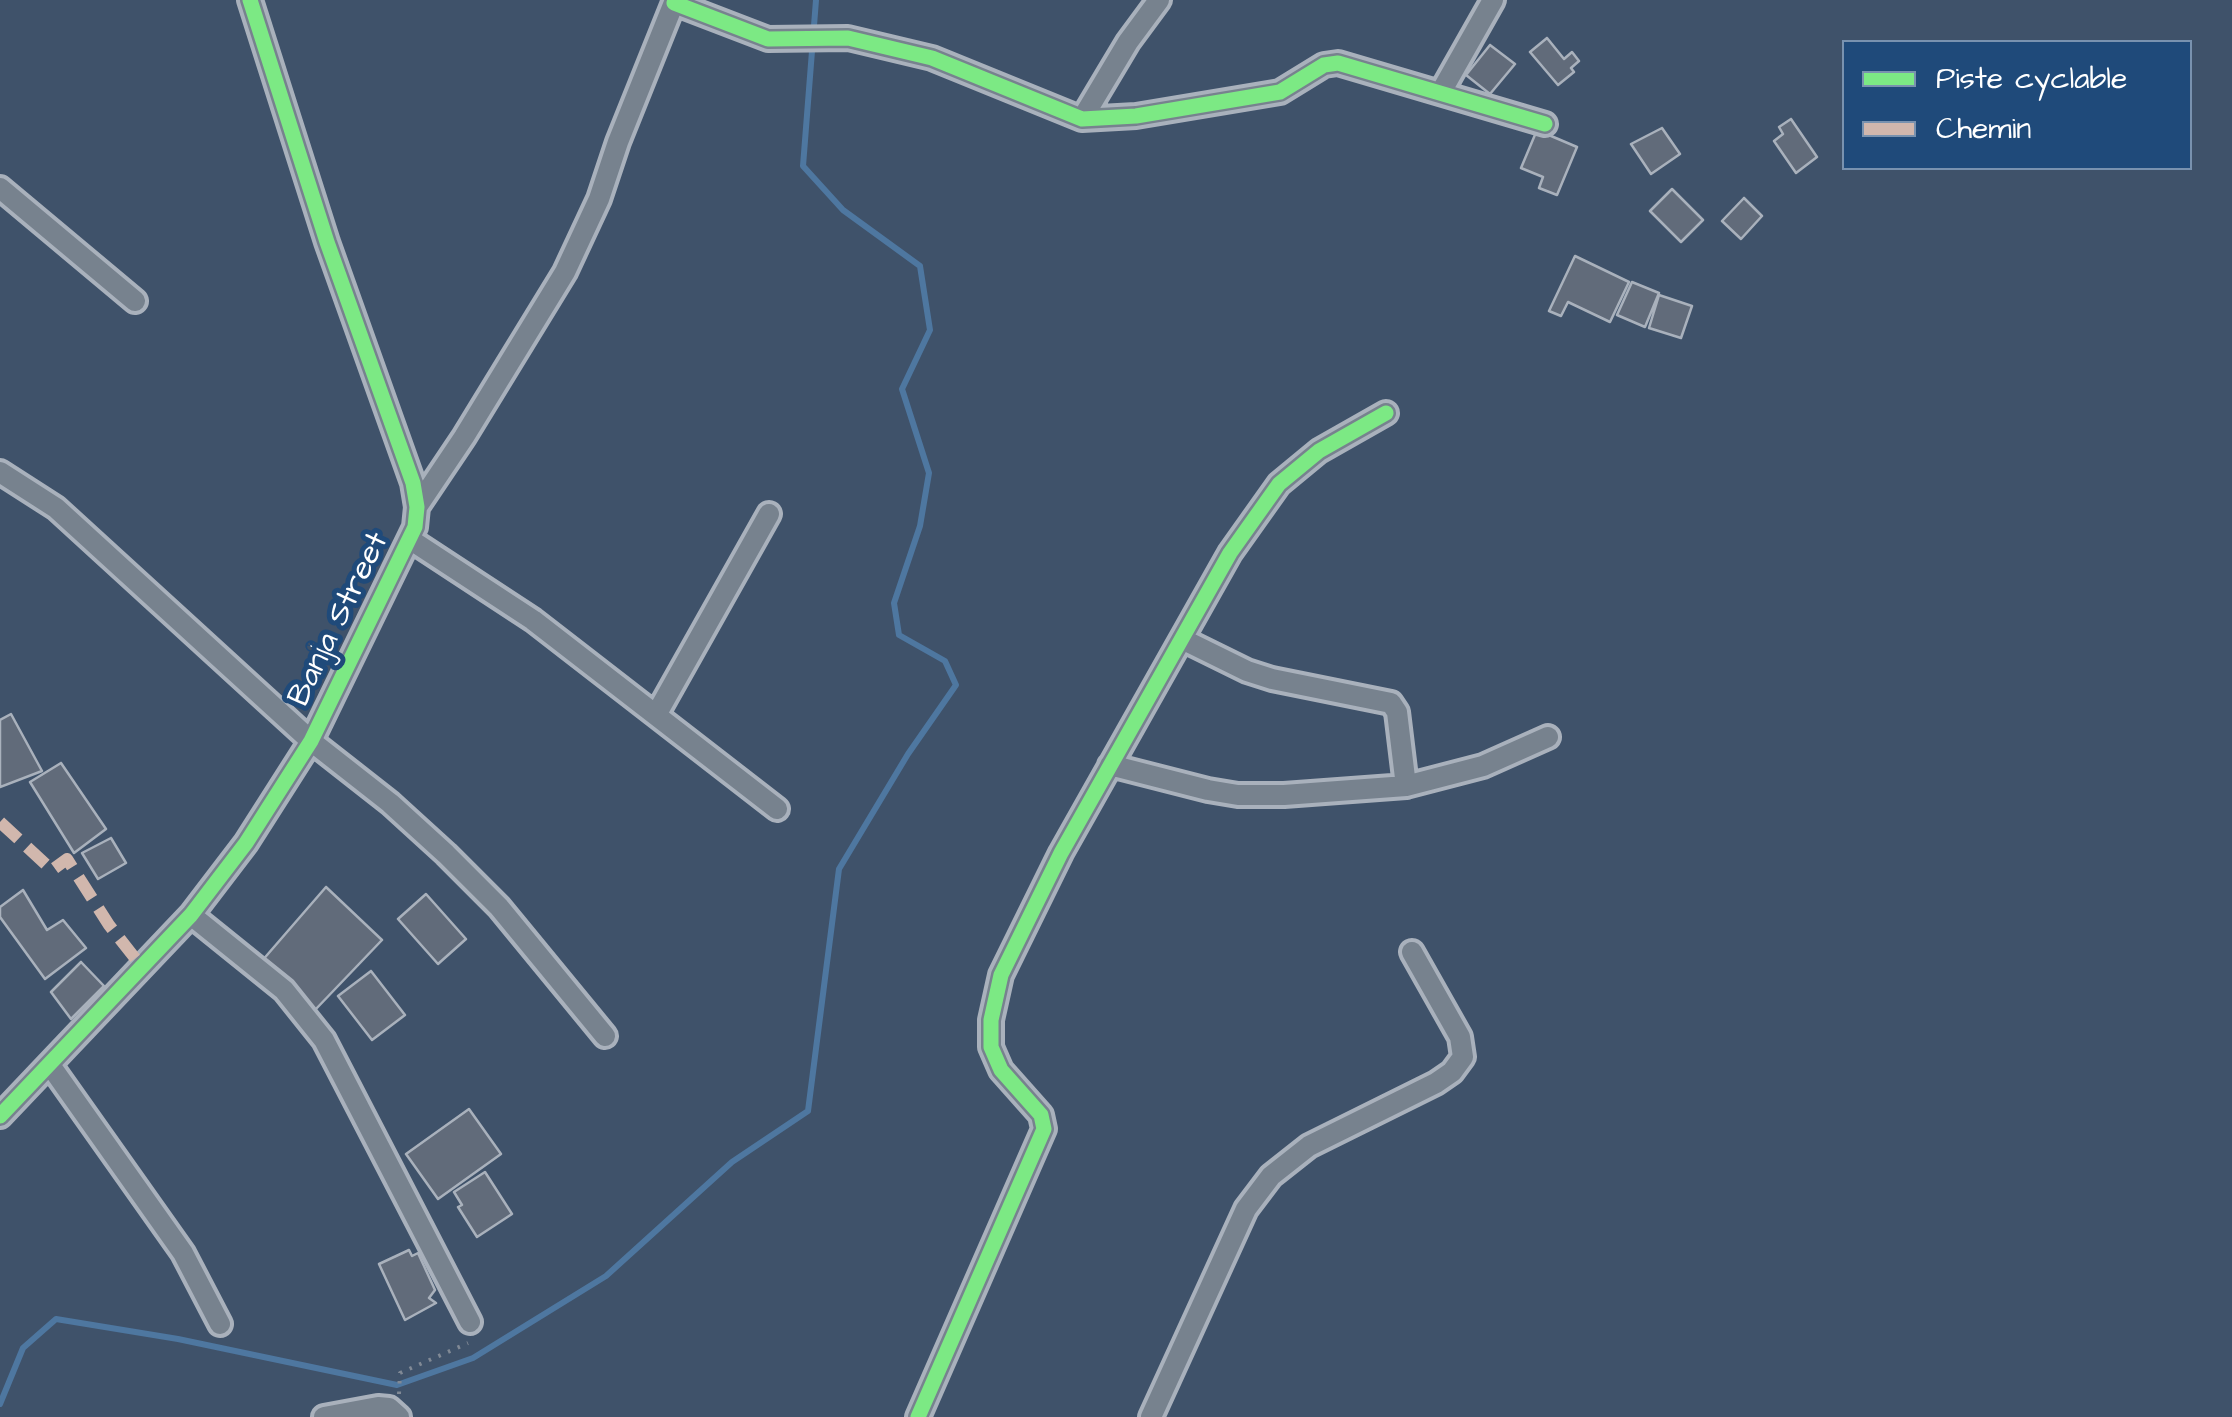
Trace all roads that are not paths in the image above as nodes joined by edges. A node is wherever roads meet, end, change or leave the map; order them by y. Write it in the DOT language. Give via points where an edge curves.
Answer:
graph roads {
  1 [pos="250,0"];
  2 [pos="1160,0"];
  3 [pos="1493,0"];
  4 [pos="675,1"];
  5 [pos="1441,92"];
  6 [pos="1082,119"];
  7 [pos="1544,124"];
  8 [pos="0,188"];
  9 [pos="135,301"];
  10 [pos="1386,414"];
  11 [pos="0,472"];
  12 [pos="417,507"];
  13 [pos="768,514"];
  14 [pos="412,540"];
  15 [pos="1182,639"];
  16 [pos="656,715"];
  17 [pos="1548,737"];
  18 [pos="311,742"];
  19 [pos="1110,765"];
  20 [pos="1406,786"];
  21 [pos="777,808"];
  22 [pos="191,915"];
  23 [pos="1412,952"];
  24 [pos="605,1036"];
  25 [pos="50,1066"];
  26 [pos="0,1116"];
  27 [pos="470,1322"];
  28 [pos="220,1324"];
  29 [pos="399,1408"];
  30 [pos="324,1417"];
  31 [pos="918,1417"];
  32 [pos="1151,1417"];
  1 -- 12 [label="street, Banja Street"];
  2 -- 6 [label="street"];
  3 -- 5 [label="street"];
  4 -- 6 [label="street" via="768,39 848,38 932,58"];
  4 -- 12 [label="street" via="566,272"];
  5 -- 6 [label="street" via="1338,63 1280,92"];
  5 -- 7 [label="street"];
  8 -- 9 [label="street"];
  10 -- 15 [label="street" via="1319,451 1280,484 1230,553"];
  11 -- 18 [label="street" via="56,508"];
  12 -- 14 [label="street, Banja Street"];
  13 -- 16 [label="street"];
  14 -- 16 [label="street" via="533,620"];
  14 -- 18 [label="street, Banja Street"];
  15 -- 19 [label="street"];
  15 -- 20 [label="street" via="1272,679 1391,702"];
  16 -- 21 [label="street"];
  17 -- 20 [label="street" via="1483,766"];
  18 -- 22 [label="street, Banja Street"];
  18 -- 24 [label="street" via="390,803 499,907"];
  19 -- 20 [label="street" via="1238,795"];
  19 -- 31 [label="street" via="1002,975 991,1047 1001,1070 1041,1115 1044,1129"];
  22 -- 25 [label="street, Banja Street"];
  22 -- 27 [label="street" via="284,990 324,1040"];
  23 -- 32 [label="street" via="1460,1037 1463,1057 1436,1082 1308,1146 1271,1176 1246,1209"];
  25 -- 26 [label="street, Banja Street"];
  25 -- 28 [label="street" via="183,1253"];
  29 -- 30 [label="street"];
}
